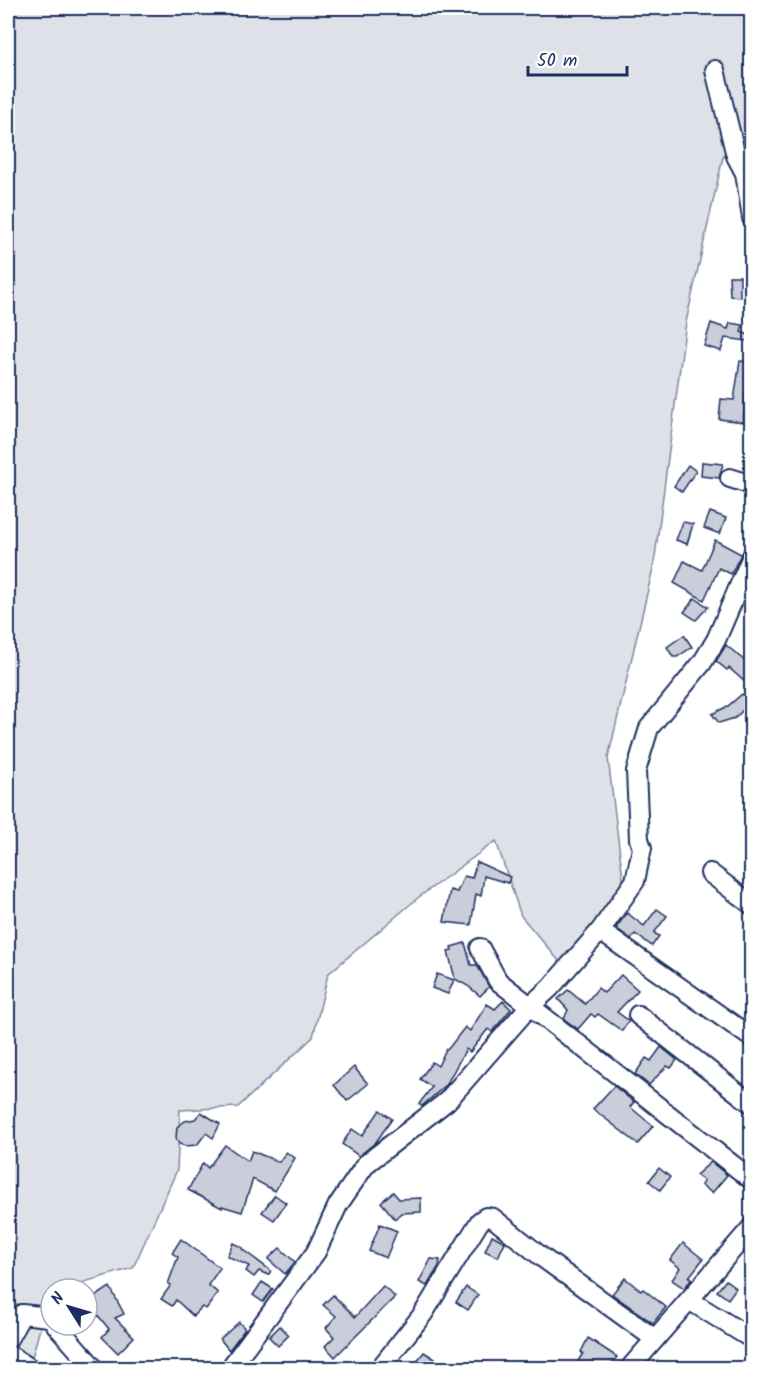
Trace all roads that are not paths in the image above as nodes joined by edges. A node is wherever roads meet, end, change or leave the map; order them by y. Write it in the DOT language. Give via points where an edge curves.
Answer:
graph roads {
  1 [pos="715,70"];
  2 [pos="744,152"];
  3 [pos="752,218"];
  4 [pos="730,478"];
  5 [pos="752,485"];
  6 [pos="752,556"];
  7 [pos="710,873"];
  8 [pos="752,905"];
  9 [pos="600,931"];
  10 [pos="480,948"];
  11 [pos="529,1007"];
  12 [pos="638,1015"];
  13 [pos="752,1038"];
  14 [pos="752,1104"];
  15 [pos="752,1180"];
  16 [pos="752,1227"];
  17 [pos="689,1300"];
  18 [pos="39,1316"];
  19 [pos="67,1337"];
  20 [pos="8,1339"];
  21 [pos="656,1339"];
  22 [pos="752,1339"];
  23 [pos="8,1353"];
  24 [pos="28,1368"];
  25 [pos="94,1368"];
  26 [pos="230,1368"];
  27 [pos="380,1368"];
  28 [pos="630,1368"];
  1 -- 2 [label="street"];
  2 -- 3 [label="street"];
  4 -- 5 [label="street"];
  6 -- 9 [label="street" via="716,640 649,728 636,771 642,848 635,881"];
  7 -- 8 [label="street"];
  9 -- 11 [label="street"];
  9 -- 13 [label="street"];
  10 -- 11 [label="street" via="498,981"];
  11 -- 15 [label="street"];
  11 -- 26 [label="street" via="447,1101 366,1164 338,1205 316,1252"];
  12 -- 14 [label="street"];
  16 -- 17 [label="street"];
  17 -- 21 [label="street"];
  17 -- 22 [label="street"];
  18 -- 20 [label="street" via="22,1314"];
  19 -- 25 [label="street"];
  21 -- 27 [label="street" via="493,1218 486,1217 423,1314"];
  21 -- 28 [label="street"];
  23 -- 24 [label="street"];
}
